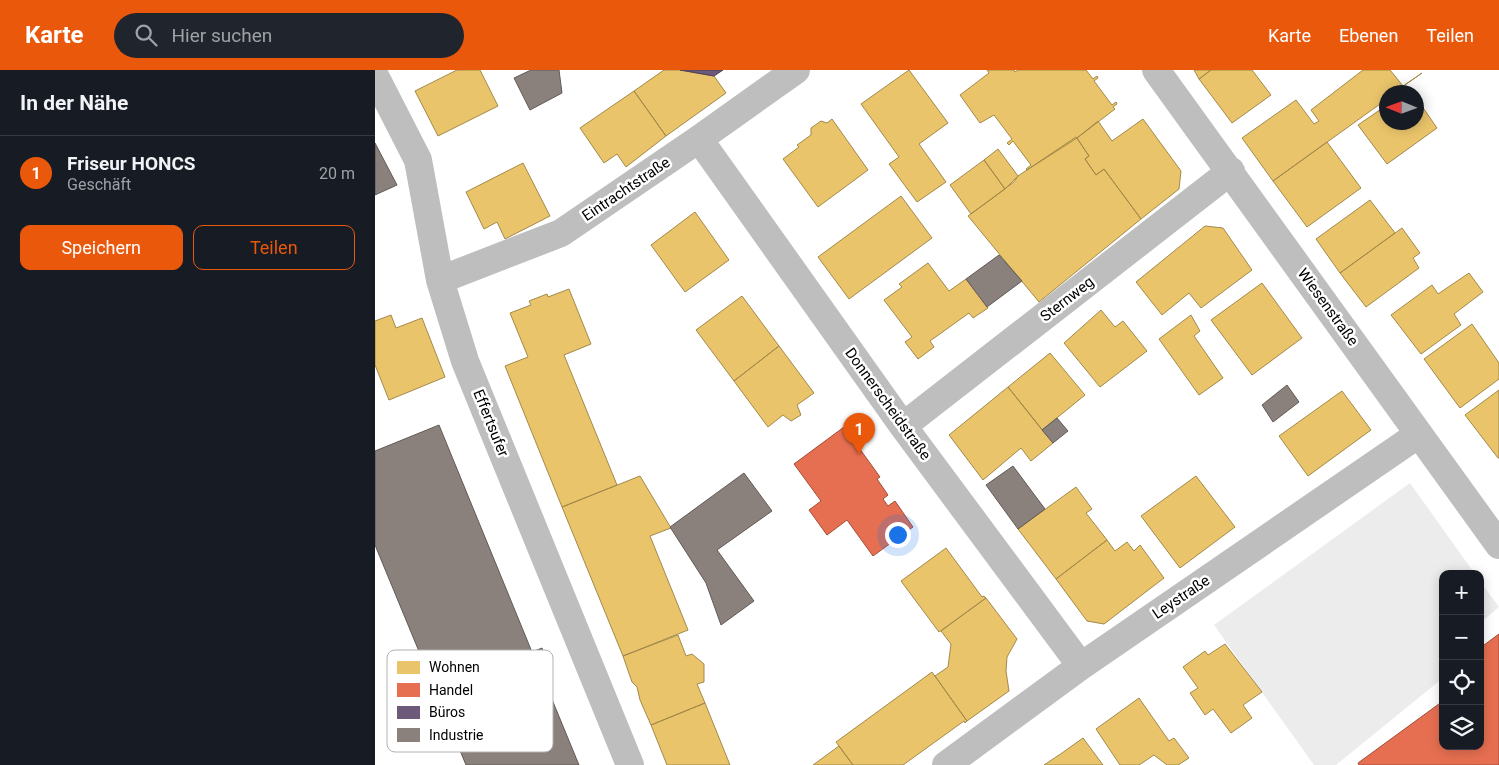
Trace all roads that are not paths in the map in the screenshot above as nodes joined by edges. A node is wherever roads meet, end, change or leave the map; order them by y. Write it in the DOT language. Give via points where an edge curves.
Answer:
graph roads {
  1 [pos="796,70"];
  2 [pos="1156,70"];
  3 [pos="375,76"];
  4 [pos="699,139"];
  5 [pos="1231,171"];
  6 [pos="440,280"];
  7 [pos="903,426"];
  8 [pos="1419,434"];
  9 [pos="1499,545"];
  10 [pos="1081,666"];
  11 [pos="630,765"];
  12 [pos="946,765"];
  1 -- 4 [label="street, Eintrachtstraße"];
  2 -- 5 [label="street, Wiesenstraße"];
  3 -- 6 [label="street, Effertsufer" via="418,160"];
  4 -- 6 [label="street, Eintrachtstraße" via="561,232"];
  4 -- 7 [label="street, Donnerscheidstraße"];
  5 -- 7 [label="street, Sternweg"];
  5 -- 8 [label="street, Wiesenstraße"];
  6 -- 11 [label="street, Effertsufer" via="465,361"];
  7 -- 10 [label="street, Donnerscheidstraße"];
  8 -- 9 [label="street, Wiesenstraße"];
  8 -- 10 [label="street, Leystraße"];
  10 -- 12 [label="street, Leystraße"];
}
